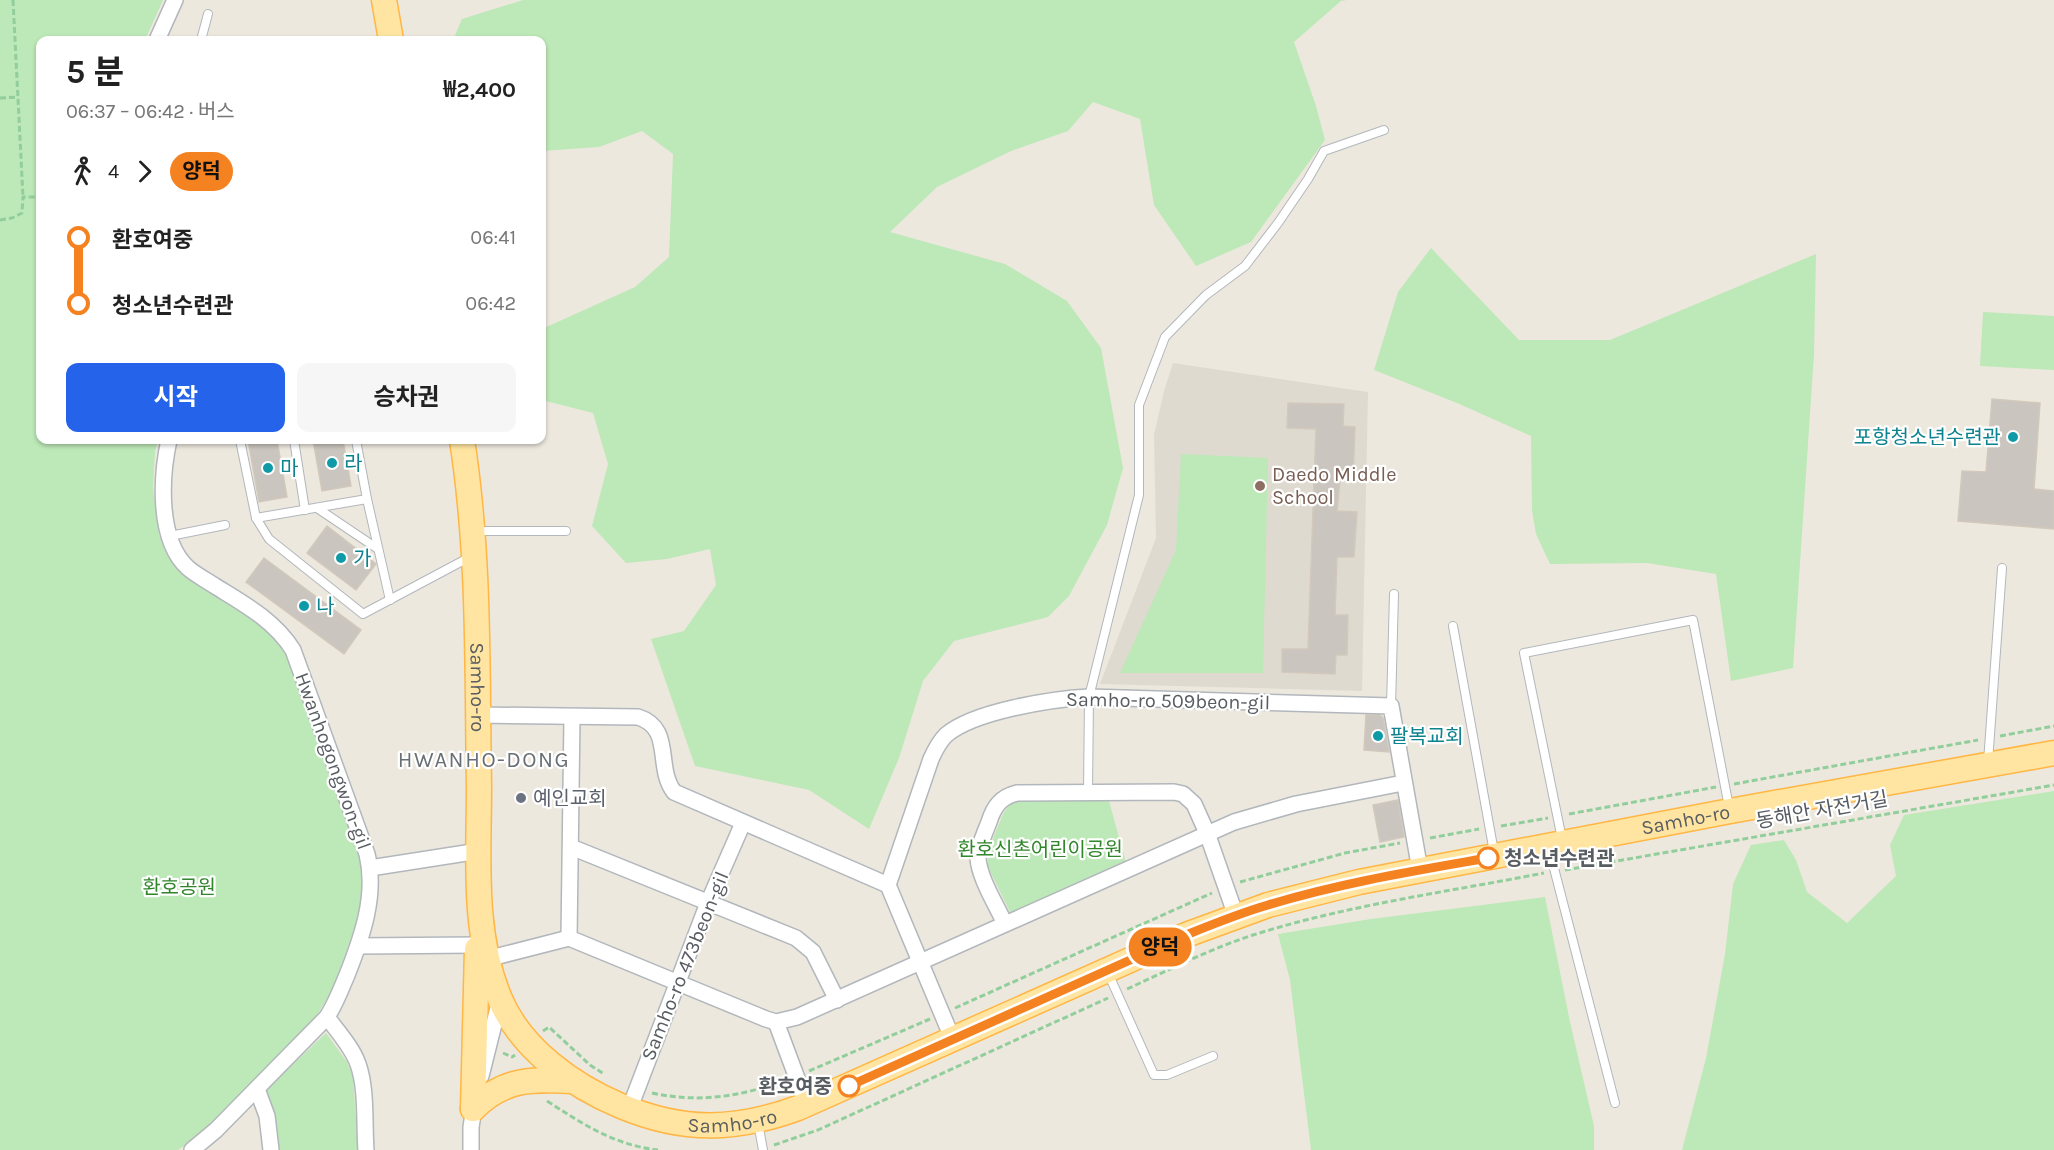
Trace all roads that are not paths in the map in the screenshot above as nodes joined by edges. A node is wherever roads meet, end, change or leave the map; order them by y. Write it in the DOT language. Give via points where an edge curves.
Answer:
graph roads {
  1 [pos="175,0"];
  2 [pos="384,0"];
  3 [pos="208,14"];
  4 [pos="159,36"];
  5 [pos="202,36"];
  6 [pos="390,36"];
  7 [pos="1384,130"];
  8 [pos="168,444"];
  9 [pos="241,444"];
  10 [pos="295,444"];
  11 [pos="357,444"];
  12 [pos="462,444"];
  13 [pos="367,499"];
  14 [pos="317,508"];
  15 [pos="305,510"];
  16 [pos="255,519"];
  17 [pos="225,525"];
  18 [pos="472,531"];
  19 [pos="566,531"];
  20 [pos="170,536"];
  21 [pos="378,549"];
  22 [pos="474,555"];
  23 [pos="2002,568"];
  24 [pos="1394,594"];
  25 [pos="390,600"];
  26 [pos="1453,626"];
  27 [pos="1089,697"];
  28 [pos="1391,706"];
  29 [pos="478,715"];
  30 [pos="572,717"];
  31 [pos="2054,753"];
  32 [pos="1988,764"];
  33 [pos="1403,783"];
  34 [pos="1088,792"];
  35 [pos="1730,811"];
  36 [pos="743,823"];
  37 [pos="1207,833"];
  38 [pos="1556,846"];
  39 [pos="571,847"];
  40 [pos="479,851"];
  41 [pos="1495,857"];
  42 [pos="370,868"];
  43 [pos="1420,870"];
  44 [pos="888,885"];
  45 [pos="708,903"];
  46 [pos="1236,916"];
  47 [pos="1005,924"];
  48 [pos="569,938"];
  49 [pos="358,946"];
  50 [pos="482,952"];
  51 [pos="920,963"];
  52 [pos="1107,972"];
  53 [pos="677,983"];
  54 [pos="500,1000"];
  55 [pos="837,1000"];
  56 [pos="327,1017"];
  57 [pos="776,1022"];
  58 [pos="953,1040"];
  59 [pos="1214,1056"];
  60 [pos="573,1081"];
  61 [pos="257,1089"];
  62 [pos="1616,1103"];
  63 [pos="807,1104"];
  64 [pos="473,1109"];
  65 [pos="629,1110"];
  66 [pos="757,1121"];
  67 [pos="763,1149"];
  68 [pos="192,1150"];
  69 [pos="271,1150"];
  70 [pos="366,1150"];
  71 [pos="471,1150"];
  1 -- 4 [label="street"];
  2 -- 6 [label="main road"];
  3 -- 5 [label="lane"];
  7 -- 27 [label="lane" via="1324,151 1245,266 1206,295 1165,337 1139,405 1139,495"];
  8 -- 20 [label="street, Hwanhogongwon-gil" via="162,479"];
  9 -- 16 [label="lane"];
  10 -- 15 [label="lane"];
  11 -- 13 [label="lane"];
  12 -- 18 [label="main road, Samho-ro"];
  13 -- 14 [label="lane"];
  13 -- 21 [label="lane"];
  14 -- 15 [label="lane"];
  14 -- 21 [label="lane"];
  15 -- 16 [label="lane"];
  16 -- 25 [label="lane" via="269,538 363,614"];
  17 -- 20 [label="lane"];
  18 -- 19 [label="lane"];
  18 -- 22 [label="main road, Samho-ro"];
  20 -- 42 [label="street, Hwanhogongwon-gil" via="189,569 266,619 289,645"];
  21 -- 25 [label="lane"];
  22 -- 25 [label="lane"];
  22 -- 29 [label="main road, Samho-ro"];
  23 -- 32 [label="lane"];
  24 -- 28 [label="lane"];
  26 -- 41 [label="lane"];
  27 -- 28 [label="street, Samho-ro 509beon-gil"];
  27 -- 34 [label="lane"];
  27 -- 44 [label="street, Samho-ro 509beon-gil" via="1049,701 991,715 945,736 931,759"];
  28 -- 33 [label="street"];
  29 -- 30 [label="street"];
  29 -- 40 [label="main road, Samho-ro"];
  30 -- 36 [label="street" via="638,717 648,721 659,735 666,776 674,792"];
  30 -- 39 [label="street"];
  31 -- 32 [label="main road, Samho-ro"];
  32 -- 35 [label="main road, Samho-ro"];
  33 -- 37 [label="street" via="1296,804"];
  33 -- 43 [label="street"];
  34 -- 37 [label="street" via="1183,794 1194,804"];
  34 -- 47 [label="street" via="1017,793 999,802 978,856"];
  35 -- 38 [label="main road, Samho-ro"];
  35 -- 38 [label="lane" via="1693,620 1524,653"];
  36 -- 44 [label="street"];
  36 -- 45 [label="street, Samho-ro 473beon-gil"];
  37 -- 46 [label="street"];
  37 -- 47 [label="street"];
  38 -- 41 [label="main road, Samho-ro"];
  38 -- 62 [label="lane" via="1555,871"];
  39 -- 45 [label="street"];
  39 -- 48 [label="street"];
  40 -- 42 [label="street"];
  40 -- 50 [label="main road, Samho-ro"];
  41 -- 43 [label="main road, Samho-ro"];
  42 -- 49 [label="street, Hwanhogongwon-gil" via="369,902"];
  43 -- 46 [label="main road, Samho-ro" via="1313,892"];
  44 -- 51 [label="street"];
  45 -- 53 [label="street, Samho-ro 473beon-gil"];
  45 -- 55 [label="street" via="806,945"];
  46 -- 52 [label="main road, Samho-ro"];
  47 -- 51 [label="street"];
  48 -- 50 [label="street"];
  48 -- 53 [label="street"];
  49 -- 50 [label="street"];
  49 -- 56 [label="street, Hwanhogongwon-gil"];
  50 -- 54 [label="main road, Samho-ro"];
  50 -- 64 [label="main road, Samho-ro"];
  51 -- 55 [label="street"];
  51 -- 58 [label="street"];
  52 -- 58 [label="main road, Samho-ro"];
  52 -- 59 [label="lane" via="1154,1075 1167,1075"];
  53 -- 57 [label="street"];
  53 -- 65 [label="street, Samho-ro 473beon-gil"];
  54 -- 60 [label="main road, Samho-ro" via="525,1038"];
  54 -- 64 [label="street"];
  55 -- 57 [label="street"];
  56 -- 61 [label="street, Hwanhogongwon-gil"];
  56 -- 70 [label="street" via="359,1065"];
  57 -- 63 [label="street"];
  58 -- 63 [label="main road, Samho-ro"];
  60 -- 64 [label="main road" via="502,1087"];
  60 -- 65 [label="main road, Samho-ro"];
  61 -- 68 [label="street, Hwanhogongwon-gil"];
  61 -- 69 [label="street" via="267,1116"];
  63 -- 66 [label="main road, Samho-ro"];
  64 -- 71 [label="street"];
  65 -- 66 [label="main road, Samho-ro" via="698,1126"];
  66 -- 67 [label="lane"];
}
